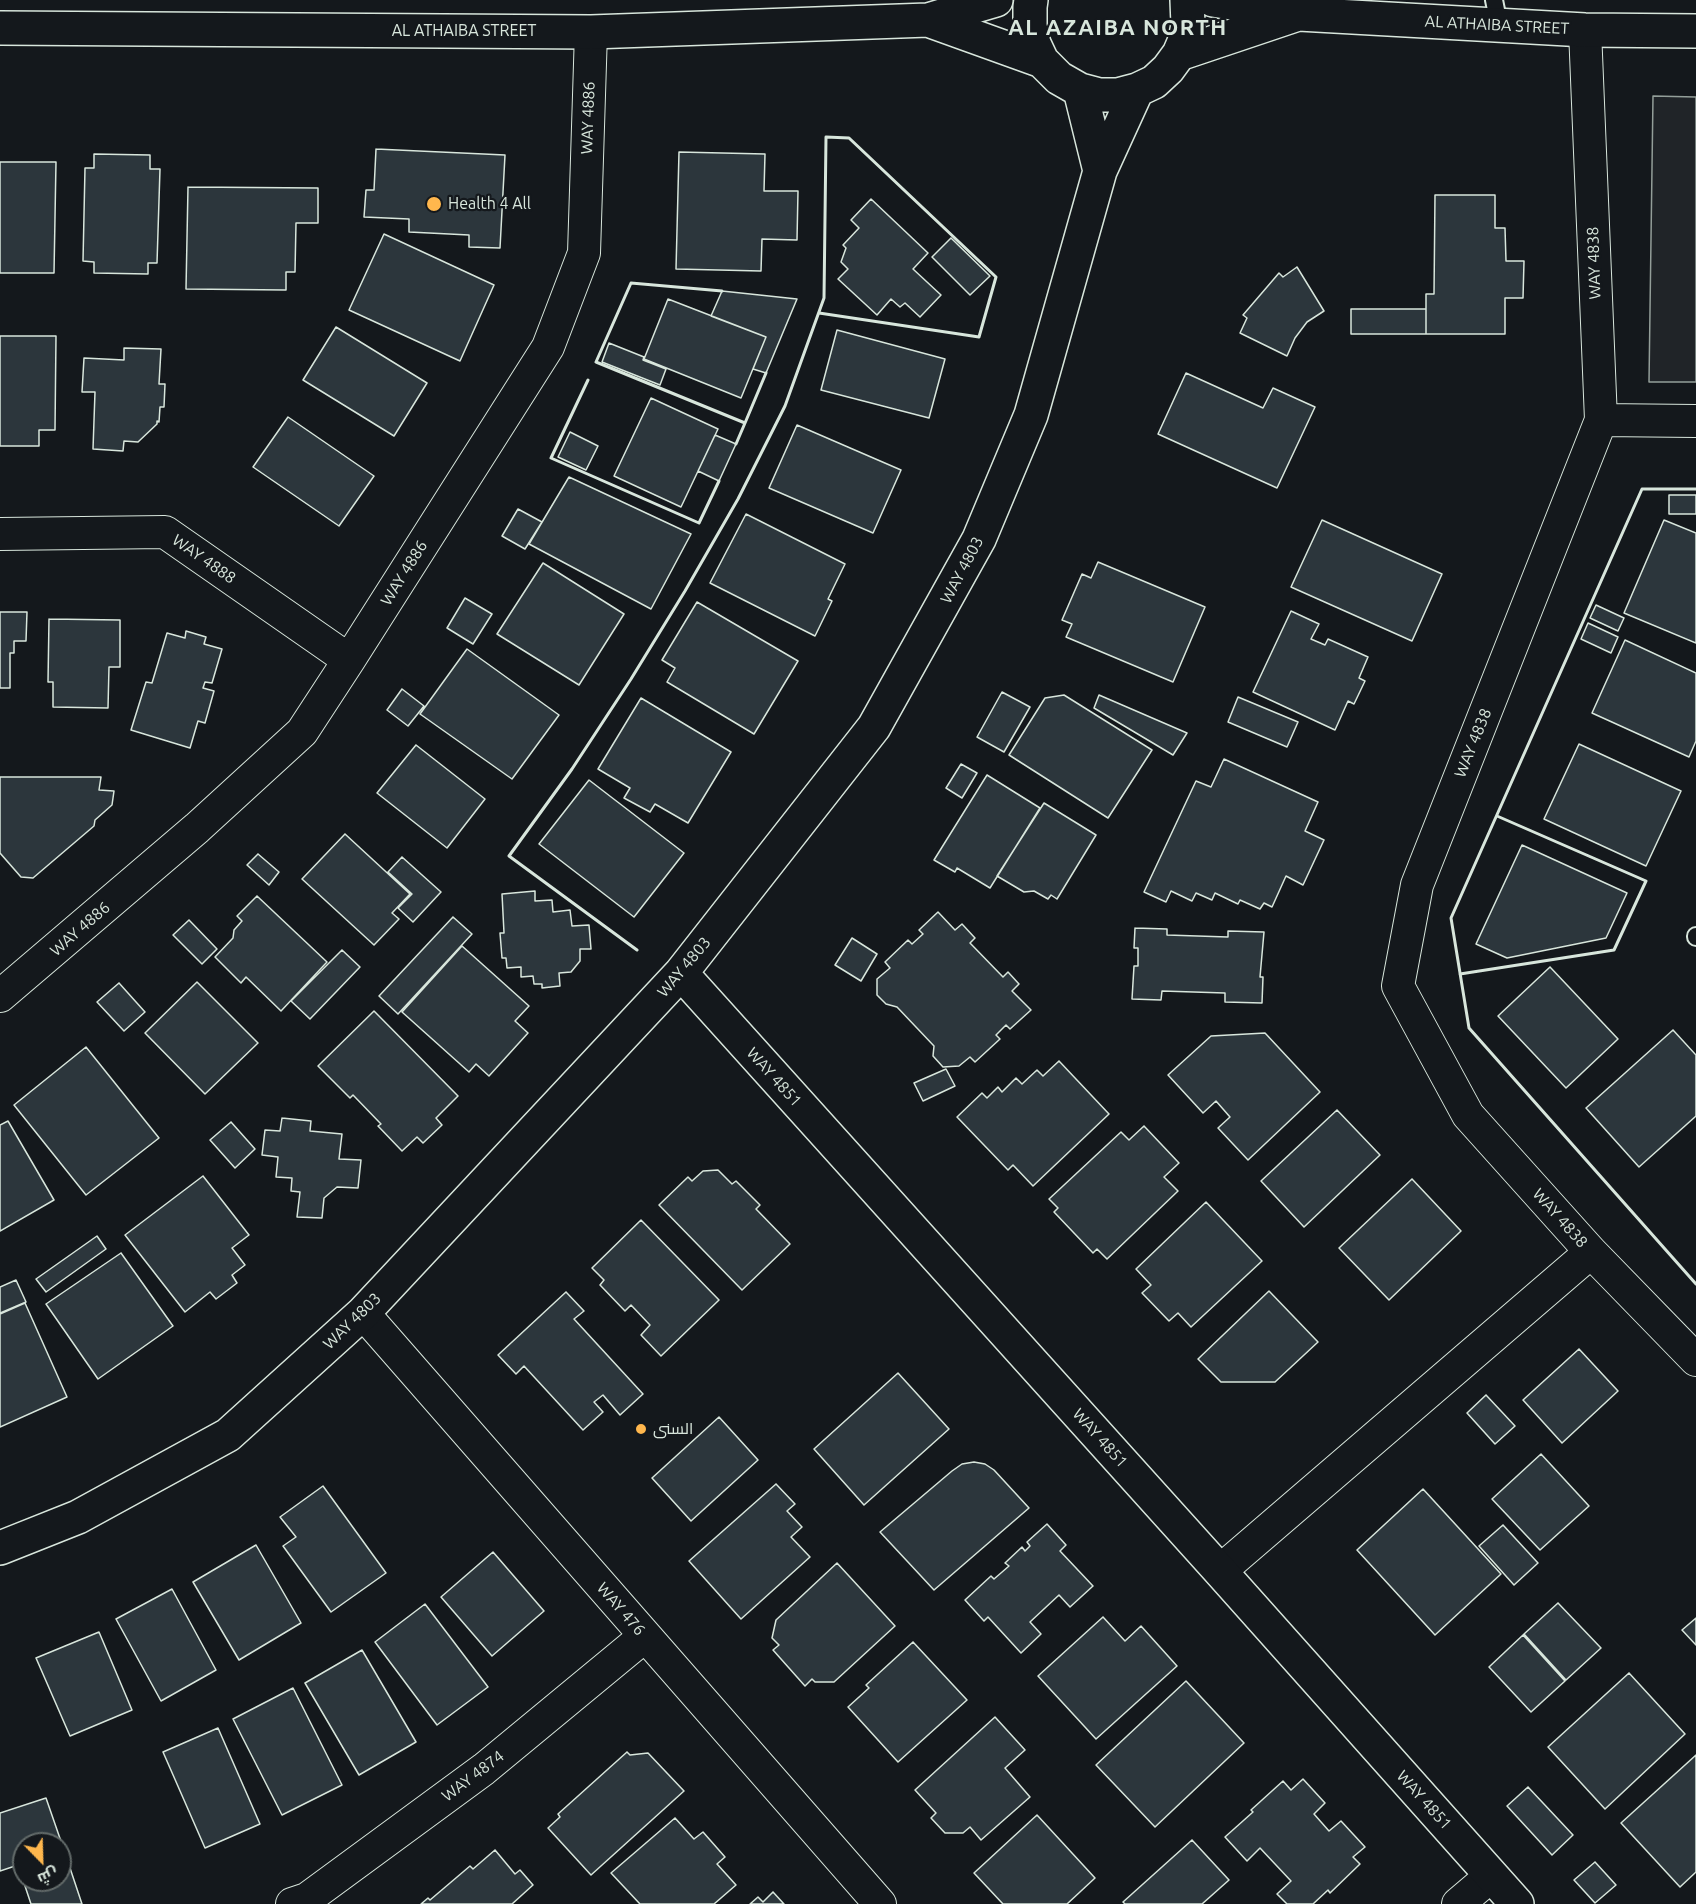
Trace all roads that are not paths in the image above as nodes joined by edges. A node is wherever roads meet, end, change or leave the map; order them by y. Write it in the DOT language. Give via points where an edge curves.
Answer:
graph roads {
  1 [pos="996,0"];
  2 [pos="1031,0"];
  3 [pos="1187,0"];
  4 [pos="1213,0"];
  5 [pos="1394,10"];
  6 [pos="1496,13"];
  7 [pos="1299,14"];
  8 [pos="928,20"];
  9 [pos="0,28"];
  10 [pos="1585,30"];
  11 [pos="1696,31"];
  12 [pos="591,32"];
  13 [pos="1179,54"];
  14 [pos="1042,61"];
  15 [pos="1080,90"];
  16 [pos="1137,90"];
  17 [pos="1100,171"];
  18 [pos="1601,420"];
  19 [pos="1696,421"];
  20 [pos="0,534"];
  21 [pos="349,660"];
  22 [pos="681,973"];
  23 [pos="0,996"];
  24 [pos="1591,1252"];
  25 [pos="363,1313"];
  26 [pos="1696,1360"];
  27 [pos="0,1548"];
  28 [pos="1220,1571"];
  29 [pos="645,1636"];
  30 [pos="1491,1876"];
  31 [pos="303,1902"];
  32 [pos="880,1904"];
  33 [pos="1458,1904"];
  34 [pos="1517,1904"];
  1 -- 8 [label="street, AL ATHAIBA STREET"];
  2 -- 14 [label="street" via="1030,26"];
  3 -- 13 [label="street" via="1188,25"];
  4 -- 7 [label="street, AL ATHAIBA STREET"];
  5 -- 6 [label="street, AL ATHAIBA STREET"];
  5 -- 7 [label="street, AL ATHAIBA STREET"];
  6 -- 10 [label="street, AL ATHAIBA STREET"];
  7 -- 13 [label="street, AL ATHAIBA STREET"];
  8 -- 12 [label="street, AL ATHAIBA STREET"];
  8 -- 14 [label="street, AL ATHAIBA STREET"];
  9 -- 12 [label="street, AL ATHAIBA STREET"];
  10 -- 11 [label="street, AL ATHAIBA STREET"];
  10 -- 18 [label="street, WAY 4838"];
  12 -- 21 [label="street, WAY 4886" via="584,254 548,347"];
  13 -- 16 [label="street" via="1154,82"];
  14 -- 15 [label="street" via="1059,78"];
  15 -- 16 [label="street" via="1099,95"];
  15 -- 17 [label="street, WAY 4803"];
  16 -- 17 [label="street, WAY 4803"];
  17 -- 22 [label="street, WAY 4803" via="1031,415 979,539 874,727"];
  18 -- 19 [label="street"];
  18 -- 24 [label="street, WAY 4838" via="1417,885 1398,986 1468,1115"];
  20 -- 21 [label="street, WAY 4888" via="165,532"];
  21 -- 23 [label="street, WAY 4886" via="302,732 197,828"];
  22 -- 25 [label="street, WAY 4803"];
  22 -- 28 [label="street, WAY 4851"];
  24 -- 26 [label="street, WAY 4838"];
  24 -- 28 [label="street"];
  25 -- 27 [label="street, WAY 4803" via="228,1435 78,1517"];
  25 -- 29 [label="street, WAY 476"];
  28 -- 30 [label="street, WAY 4851"];
  29 -- 31 [label="street, WAY 4874" via="484,1769"];
  29 -- 32 [label="street, WAY 476"];
  30 -- 33 [label="street"];
  30 -- 34 [label="street, WAY 4851"];
}
